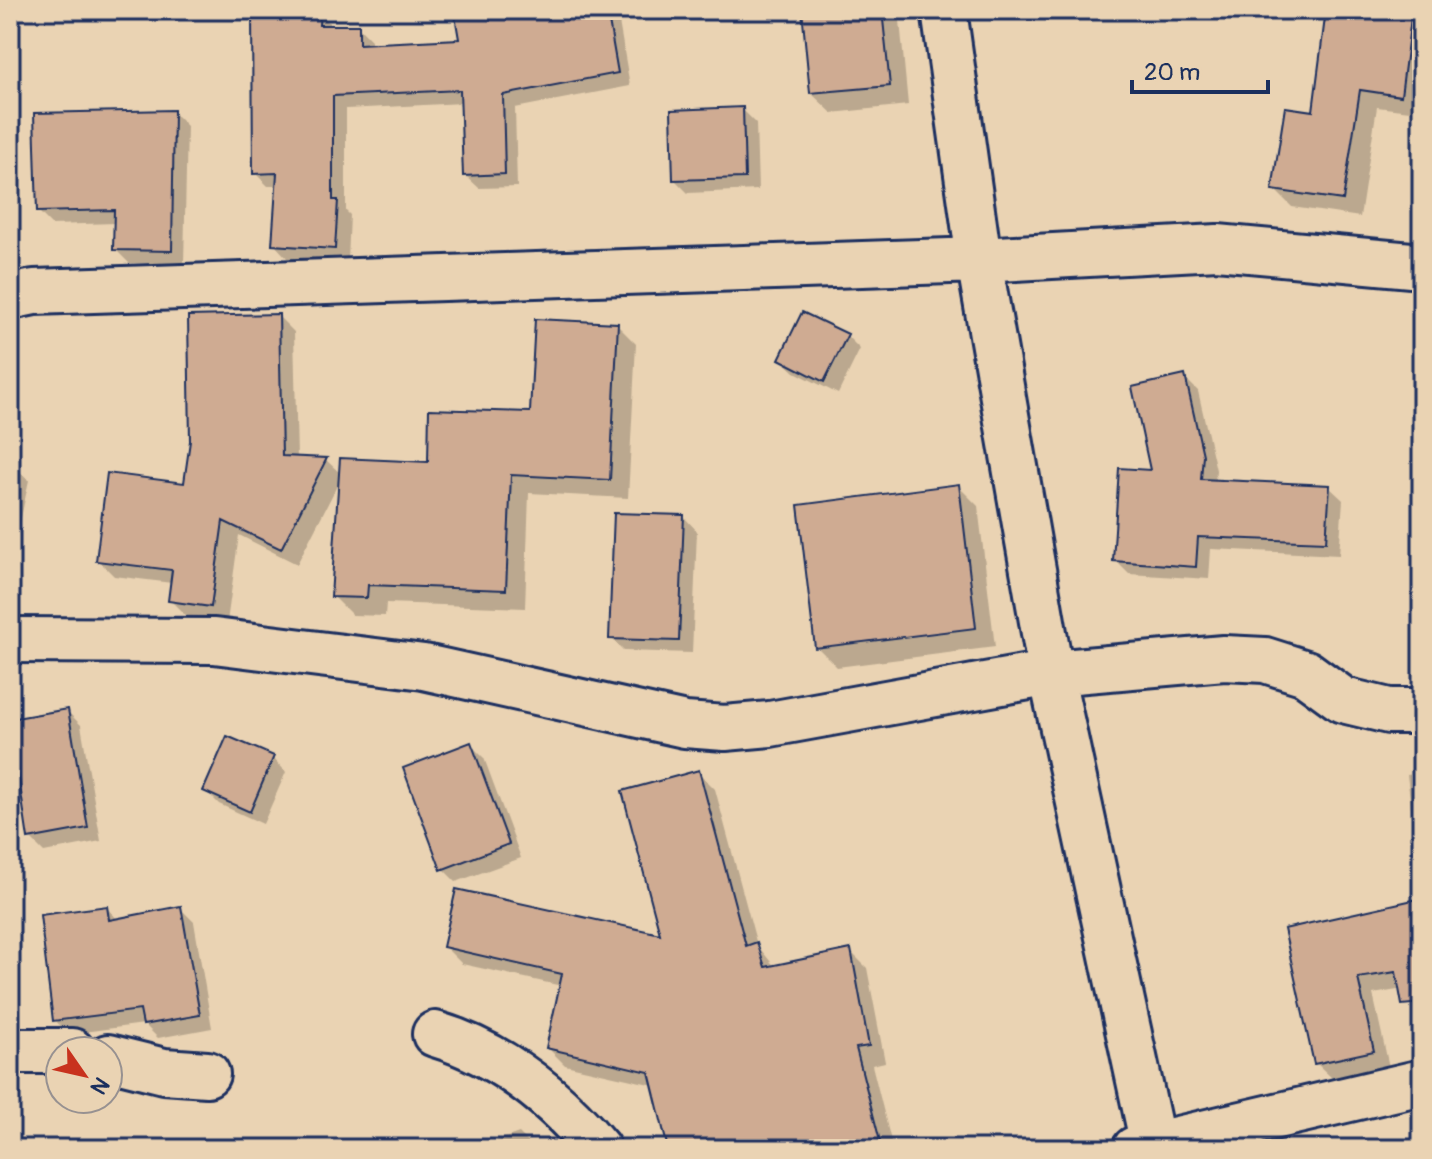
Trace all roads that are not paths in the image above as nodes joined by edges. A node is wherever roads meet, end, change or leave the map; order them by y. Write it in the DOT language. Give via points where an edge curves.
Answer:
graph roads {
  1 [pos="944,10"];
  2 [pos="979,260"];
  3 [pos="1422,266"];
  4 [pos="10,297"];
  5 [pos="10,640"];
  6 [pos="1051,673"];
  7 [pos="1422,711"];
  8 [pos="435,1034"];
  9 [pos="10,1051"];
  10 [pos="44,1051"];
  11 [pos="124,1061"];
  12 [pos="207,1074"];
  13 [pos="1422,1082"];
  14 [pos="1144,1147"];
  15 [pos="598,1149"];
  1 -- 2 [label="street"];
  2 -- 3 [label="street" via="1217,247"];
  2 -- 4 [label="street" via="34,292"];
  2 -- 6 [label="street"];
  5 -- 6 [label="street" via="214,641 424,667 685,725 725,728"];
  6 -- 7 [label="street" via="1224,658 1265,660 1306,673 1343,700 1389,711"];
  6 -- 14 [label="street"];
  8 -- 15 [label="street" via="472,1045 506,1065 574,1120"];
  9 -- 10 [label="street"];
  11 -- 12 [label="street"];
  13 -- 14 [label="street"];
}
